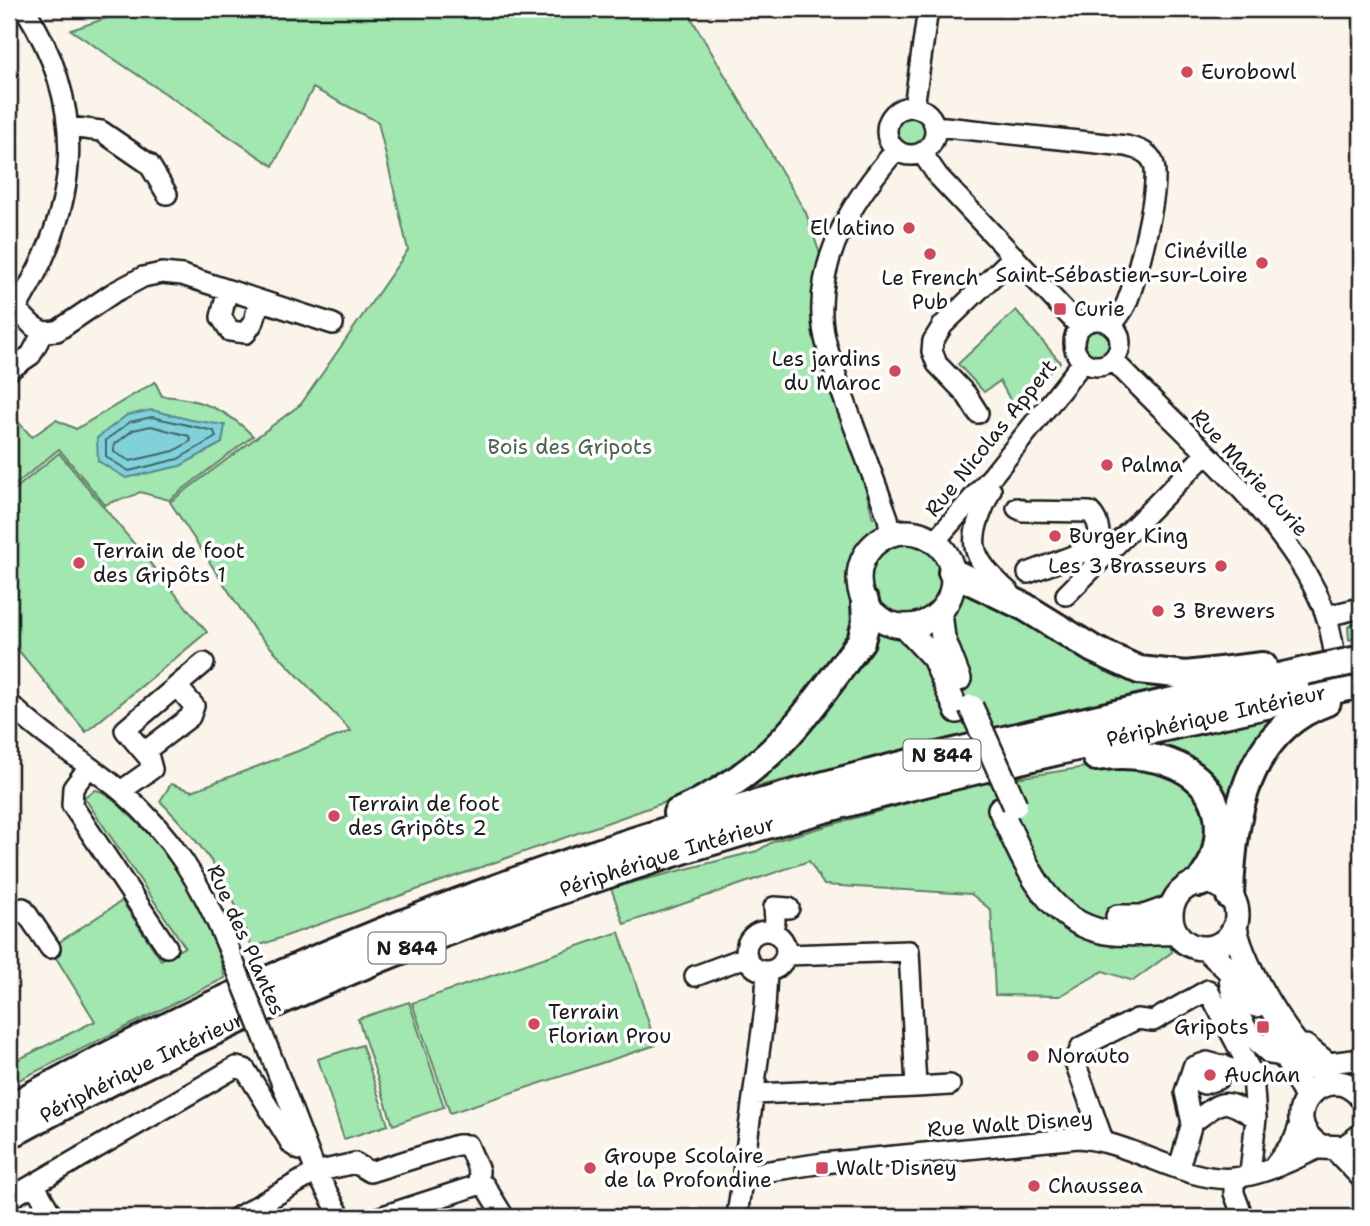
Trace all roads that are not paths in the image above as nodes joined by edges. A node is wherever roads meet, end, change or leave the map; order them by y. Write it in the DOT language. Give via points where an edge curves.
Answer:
graph roads {
  1 [pos="25,9"];
  2 [pos="928,9"];
  3 [pos="914,107"];
  4 [pos="935,126"];
  5 [pos="69,127"];
  6 [pos="896,150"];
  7 [pos="922,153"];
  8 [pos="167,194"];
  9 [pos="1014,256"];
  10 [pos="227,292"];
  11 [pos="259,302"];
  12 [pos="11,310"];
  13 [pos="333,324"];
  14 [pos="1112,325"];
  15 [pos="1080,327"];
  16 [pos="43,332"];
  17 [pos="1114,360"];
  18 [pos="1083,362"];
  19 [pos="9,370"];
  20 [pos="978,413"];
  21 [pos="1205,455"];
  22 [pos="993,475"];
  23 [pos="1017,508"];
  24 [pos="891,534"];
  25 [pos="934,542"];
  26 [pos="1051,564"];
  27 [pos="953,572"];
  28 [pos="1028,573"];
  29 [pos="865,603"];
  30 [pos="1025,607"];
  31 [pos="1361,608"];
  32 [pos="940,612"];
  33 [pos="1326,616"];
  34 [pos="904,626"];
  35 [pos="204,663"];
  36 [pos="1354,669"];
  37 [pos="1305,671"];
  38 [pos="177,686"];
  39 [pos="1361,695"];
  40 [pos="1322,698"];
  41 [pos="9,703"];
  42 [pos="964,709"];
  43 [pos="144,752"];
  44 [pos="1044,755"];
  45 [pos="89,767"];
  46 [pos="121,791"];
  47 [pos="1007,807"];
  48 [pos="584,858"];
  49 [pos="1200,883"];
  50 [pos="1230,896"];
  51 [pos="1172,907"];
  52 [pos="789,908"];
  53 [pos="16,912"];
  54 [pos="1234,927"];
  55 [pos="772,932"];
  56 [pos="1176,933"];
  57 [pos="167,947"];
  58 [pos="50,948"];
  59 [pos="1205,948"];
  60 [pos="786,955"];
  61 [pos="746,957"];
  62 [pos="766,972"];
  63 [pos="695,975"];
  64 [pos="1361,1059"];
  65 [pos="1253,1074"];
  66 [pos="1346,1080"];
  67 [pos="950,1085"];
  68 [pos="916,1087"];
  69 [pos="755,1094"];
  70 [pos="1307,1097"];
  71 [pos="9,1108"];
  72 [pos="1256,1118"];
  73 [pos="1198,1119"];
  74 [pos="1301,1121"];
  75 [pos="9,1135"];
  76 [pos="1361,1136"];
  77 [pos="1102,1140"];
  78 [pos="306,1147"];
  79 [pos="1329,1148"];
  80 [pos="1179,1167"];
  81 [pos="1273,1167"];
  82 [pos="316,1172"];
  83 [pos="744,1175"];
  84 [pos="1361,1175"];
  85 [pos="1242,1176"];
  86 [pos="478,1185"];
  87 [pos="34,1186"];
  88 [pos="12,1196"];
  89 [pos="388,1214"];
  90 [pos="53,1217"];
  91 [pos="238,1217"];
  92 [pos="341,1217"];
  93 [pos="504,1217"];
  94 [pos="737,1217"];
  95 [pos="1242,1217"];
  1 -- 5 [label="street" via="51,57"];
  2 -- 3 [label="street"];
  3 -- 4 [label="street" via="928,113"];
  3 -- 6 [label="street" via="898,110 888,123 888,139"];
  4 -- 7 [label="street" via="933,142"];
  4 -- 14 [label="street" via="1126,146 1151,159 1155,184 1145,238 1126,305"];
  5 -- 8 [label="street" via="101,131 149,164"];
  5 -- 12 [label="street" via="67,176 58,223 44,262"];
  6 -- 7 [label="street" via="906,155"];
  6 -- 24 [label="street" via="867,185 841,229 830,259 821,314 833,366"];
  7 -- 9 [label="street"];
  9 -- 15 [label="street"];
  9 -- 20 [label="street" via="943,325 933,341 937,363"];
  10 -- 11 [label="street"];
  10 -- 11 [label="street" via="221,317 230,331 246,332"];
  10 -- 16 [label="street" via="182,275 143,277 57,331"];
  11 -- 13 [label="street"];
  12 -- 16 [label="street"];
  14 -- 15 [label="street" via="1096,320"];
  14 -- 17 [label="street" via="1121,341"];
  15 -- 18 [label="street" via="1074,342"];
  16 -- 19 [label="street" via="31,355"];
  17 -- 18 [label="street" via="1099,367"];
  17 -- 21 [label="street, Rue Marie Curie"];
  18 -- 22 [label="street, Rue Nicolas Appert"];
  21 -- 26 [label="street" via="1057,590"];
  21 -- 33 [label="street, Rue Marie Curie" via="1293,552"];
  22 -- 25 [label="street, Rue Nicolas Appert"];
  22 -- 30 [label="street" via="974,526 976,556"];
  23 -- 26 [label="street" via="1090,512 1095,517 1096,545"];
  24 -- 25 [label="main road" via="918,534"];
  24 -- 29 [label="main road" via="863,558 859,585"];
  25 -- 27 [label="main road"];
  26 -- 28 [label="street"];
  27 -- 30 [label="highway"];
  27 -- 32 [label="main road" via="951,593"];
  29 -- 34 [label="main road" via="886,622"];
  29 -- 48 [label="highway" via="861,641 791,734 764,761 709,799 597,842"];
  30 -- 37 [label="highway" via="1093,649 1139,670 1186,675 1292,663"];
  31 -- 33 [label="street"];
  32 -- 34 [label="main road" via="924,623"];
  32 -- 42 [label="main road"];
  33 -- 36 [label="street, Rue Marie Curie"];
  34 -- 42 [label="main road" via="934,658"];
  35 -- 38 [label="street"];
  36 -- 37 [label="highway, N 844, bridge"];
  36 -- 40 [label="highway, Périphérique Intérieur / N 844"];
  37 -- 48 [label="highway, N 844" via="873,772"];
  38 -- 43 [label="street" via="194,706 190,717"];
  38 -- 43 [label="street" via="125,730"];
  39 -- 40 [label="highway"];
  40 -- 44 [label="highway, Périphérique Intérieur / N 844"];
  40 -- 50 [label="highway" via="1269,742 1252,767 1234,848"];
  41 -- 45 [label="street, Rue des Plantes"];
  42 -- 47 [label="main road, bridge"];
  43 -- 46 [label="street" via="152,769"];
  44 -- 49 [label="highway" via="1062,762 1149,755 1188,771 1206,790 1217,823 1214,858"];
  44 -- 75 [label="highway, Périphérique Intérieur / N 844" via="753,829 476,922 220,1029"];
  45 -- 46 [label="street, Rue des Plantes"];
  45 -- 57 [label="street" via="73,788 72,805"];
  46 -- 78 [label="street, Rue des Plantes, bridge" via="152,820 190,868 226,945"];
  47 -- 51 [label="main road" via="1052,878 1081,905 1121,918 1144,917"];
  47 -- 56 [label="main road" via="1038,884 1063,912 1107,932"];
  48 -- 71 [label="highway, N 844" via="294,970"];
  49 -- 50 [label="main road" via="1217,885"];
  49 -- 51 [label="main road" via="1182,891"];
  50 -- 54 [label="main road" via="1237,914"];
  51 -- 56 [label="main road"];
  52 -- 55 [label="street" via="774,907"];
  53 -- 58 [label="street"];
  54 -- 59 [label="main road" via="1223,942"];
  54 -- 66 [label="main road" via="1258,983 1311,1065"];
  55 -- 60 [label="street" via="785,945"];
  55 -- 61 [label="street" via="756,933 748,942"];
  56 -- 59 [label="main road" via="1189,944"];
  59 -- 70 [label="main road" via="1241,981"];
  60 -- 62 [label="street" via="782,964"];
  60 -- 68 [label="street" via="916,949"];
  61 -- 62 [label="street"];
  61 -- 63 [label="street"];
  62 -- 69 [label="street"];
  64 -- 66 [label="street"];
  65 -- 72 [label="street"];
  65 -- 73 [label="street" via="1207,1062 1193,1067 1185,1092"];
  65 -- 77 [label="street" via="1208,990 1153,1021 1137,1019 1081,1047 1075,1062"];
  66 -- 70 [label="main road" via="1314,1089"];
  67 -- 68 [label="street"];
  68 -- 69 [label="street"];
  69 -- 83 [label="street"];
  70 -- 74 [label="main road"];
  72 -- 73 [label="street" via="1238,1107 1228,1114"];
  72 -- 85 [label="street"];
  73 -- 80 [label="street"];
  74 -- 79 [label="main road" via="1308,1137"];
  74 -- 81 [label="street" via="1294,1140"];
  76 -- 79 [label="main road" via="1352,1145"];
  77 -- 80 [label="street, Rue Walt Disney"];
  77 -- 83 [label="street, Rue Walt Disney" via="985,1147"];
  78 -- 82 [label="street, Rue des Plantes"];
  78 -- 87 [label="street" via="300,1150 292,1145 245,1069 236,1067"];
  79 -- 81 [label="street, Rue Walt Disney"];
  79 -- 84 [label="main road"];
  80 -- 85 [label="street, Rue Walt Disney" via="1196,1174"];
  81 -- 85 [label="street, Rue Walt Disney"];
  82 -- 86 [label="street" via="355,1163 370,1172 468,1145 479,1171"];
  82 -- 91 [label="street"];
  82 -- 92 [label="street, Rue des Plantes"];
  83 -- 94 [label="street"];
  85 -- 95 [label="street" via="1234,1193"];
  86 -- 89 [label="street"];
  86 -- 93 [label="street" via="490,1192"];
  87 -- 88 [label="street"];
  87 -- 90 [label="street"];
}
